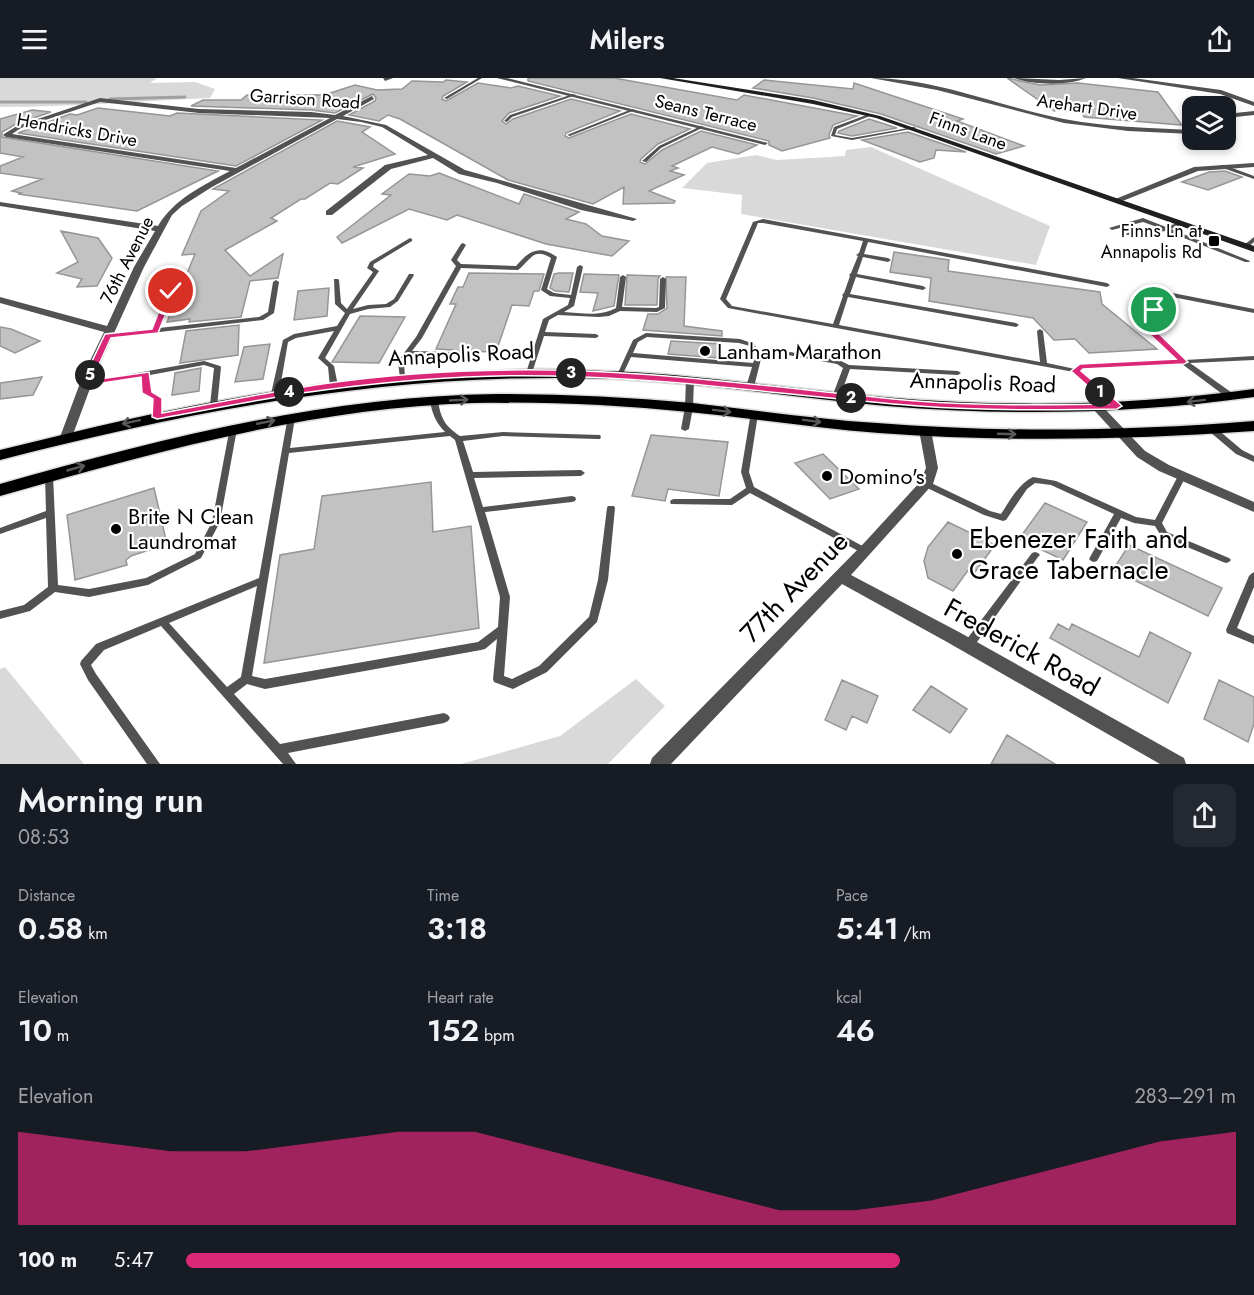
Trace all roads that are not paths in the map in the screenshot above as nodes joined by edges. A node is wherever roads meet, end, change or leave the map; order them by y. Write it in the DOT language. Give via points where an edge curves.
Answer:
graph roads {
  1 [pos="480,78"];
  2 [pos="500,78"];
  3 [pos="663,78"];
  4 [pos="874,78"];
  5 [pos="1017,78"];
  6 [pos="1083,78"];
  7 [pos="1121,78"];
  8 [pos="574,95"];
  9 [pos="372,98"];
  10 [pos="446,98"];
  11 [pos="100,100"];
  12 [pos="1254,104"];
  13 [pos="633,110"];
  14 [pos="1254,113"];
  15 [pos="869,115"];
  16 [pos="1236,115"];
  17 [pos="338,117"];
  18 [pos="506,121"];
  19 [pos="702,127"];
  20 [pos="914,128"];
  21 [pos="1182,131"];
  22 [pos="568,135"];
  23 [pos="765,143"];
  24 [pos="432,156"];
  25 [pos="644,161"];
  26 [pos="1220,165"];
  27 [pos="1254,165"];
  28 [pos="237,170"];
  29 [pos="1254,178"];
  30 [pos="1117,200"];
  31 [pos="0,204"];
  32 [pos="1148,211"];
  33 [pos="329,213"];
  34 [pos="633,219"];
  35 [pos="1141,220"];
  36 [pos="1182,223"];
  37 [pos="1112,228"];
  38 [pos="159,229"];
  39 [pos="1167,229"];
  40 [pos="1129,234"];
  41 [pos="1254,239"];
  42 [pos="410,240"];
  43 [pos="866,241"];
  44 [pos="462,245"];
  45 [pos="1250,248"];
  46 [pos="859,255"];
  47 [pos="888,260"];
  48 [pos="1247,261"];
  49 [pos="459,266"];
  50 [pos="580,267"];
  51 [pos="411,275"];
  52 [pos="852,275"];
  53 [pos="623,277"];
  54 [pos="663,279"];
  55 [pos="336,280"];
  56 [pos="276,282"];
  57 [pos="1107,285"];
  58 [pos="923,288"];
  59 [pos="171,291"];
  60 [pos="846,295"];
  61 [pos="573,297"];
  62 [pos="0,300"];
  63 [pos="619,309"];
  64 [pos="1254,311"];
  65 [pos="348,313"];
  66 [pos="559,314"];
  67 [pos="1016,325"];
  68 [pos="835,326"];
  69 [pos="339,328"];
  70 [pos="155,331"];
  71 [pos="1040,331"];
  72 [pos="109,333"];
  73 [pos="541,334"];
  74 [pos="596,336"];
  75 [pos="407,353"];
  76 [pos="454,354"];
  77 [pos="790,354"];
  78 [pos="628,355"];
  79 [pos="1254,358"];
  80 [pos="1184,362"];
  81 [pos="1044,364"];
  82 [pos="756,365"];
  83 [pos="847,367"];
  84 [pos="1076,371"];
  85 [pos="529,373"];
  86 [pos="958,373"];
  87 [pos="146,374"];
  88 [pos="620,375"];
  89 [pos="402,378"];
  90 [pos="690,380"];
  91 [pos="86,384"];
  92 [pos="334,386"];
  93 [pos="750,387"];
  94 [pos="1254,393"];
  95 [pos="274,394"];
  96 [pos="836,397"];
  97 [pos="1232,397"];
  98 [pos="434,401"];
  99 [pos="214,405"];
  100 [pos="1117,406"];
  101 [pos="689,407"];
  102 [pos="1096,407"];
  103 [pos="754,414"];
  104 [pos="157,417"];
  105 [pos="291,418"];
  106 [pos="1254,426"];
  107 [pos="233,429"];
  108 [pos="685,429"];
  109 [pos="925,430"];
  110 [pos="1213,430"];
  111 [pos="1120,435"];
  112 [pos="455,436"];
  113 [pos="66,437"];
  114 [pos="597,437"];
  115 [pos="285,452"];
  116 [pos="0,453"];
  117 [pos="1254,459"];
  118 [pos="580,473"];
  119 [pos="469,475"];
  120 [pos="49,476"];
  121 [pos="1182,476"];
  122 [pos="926,484"];
  123 [pos="750,489"];
  124 [pos="0,490"];
  125 [pos="572,499"];
  126 [pos="674,502"];
  127 [pos="1254,507"];
  128 [pos="611,508"];
  129 [pos="480,510"];
  130 [pos="50,513"];
  131 [pos="1119,513"];
  132 [pos="1158,523"];
  133 [pos="0,531"];
  134 [pos="865,550"];
  135 [pos="1035,555"];
  136 [pos="1094,559"];
  137 [pos="1226,560"];
  138 [pos="840,576"];
  139 [pos="1254,576"];
  140 [pos="263,580"];
  141 [pos="53,588"];
  142 [pos="0,615"];
  143 [pos="162,621"];
  144 [pos="503,629"];
  145 [pos="1254,640"];
  146 [pos="968,646"];
  147 [pos="246,679"];
  148 [pos="227,693"];
  149 [pos="444,718"];
  150 [pos="278,750"];
  151 [pos="154,764"];
  152 [pos="290,764"];
  153 [pos="658,764"];
  154 [pos="1177,764"];
  1 -- 10 [label="lane"];
  2 -- 8 [label="street, Seans Terrace"];
  3 -- 15 [label="street, Finns Lane"];
  4 -- 21 [label="street, Arehart Drive" via="937,88 1064,121"];
  5 -- 6 [label="street" via="1052,82"];
  7 -- 12 [label="street" via="1221,92"];
  8 -- 13 [label="street, Seans Terrace"];
  8 -- 18 [label="lane"];
  9 -- 17 [label="street, 76th Avenue"];
  11 -- 17 [label="street, Garrison Road" via="199,111"];
  11 -- 28 [label="street, Hendricks Drive" via="6,135"];
  13 -- 19 [label="street, Seans Terrace"];
  13 -- 22 [label="lane"];
  14 -- 16 [label="street"];
  15 -- 20 [label="street, Finns Lane"];
  15 -- 20 [label="lane" via="835,128 833,136 852,139"];
  17 -- 24 [label="street, Garrison Road" via="384,126"];
  17 -- 28 [label="street, 76th Avenue"];
  19 -- 23 [label="street, Seans Terrace"];
  19 -- 25 [label="lane" via="660,147"];
  20 -- 30 [label="street, Finns Lane"];
  24 -- 33 [label="street" via="388,167"];
  24 -- 34 [label="street, Garrison Road" via="462,172"];
  26 -- 27 [label="street"];
  26 -- 29 [label="lane"];
  26 -- 30 [label="street" via="1197,169"];
  28 -- 38 [label="street, 76th Avenue" via="179,204"];
  30 -- 32 [label="street, Finns Lane"];
  31 -- 38 [label="street"];
  32 -- 35 [label="lane" via="1138,216"];
  32 -- 36 [label="street, Finns Lane"];
  35 -- 37 [label="lane"];
  35 -- 39 [label="lane"];
  36 -- 39 [label="lane"];
  36 -- 45 [label="street, Finns Lane"];
  38 -- 72 [label="street, 76th Avenue"];
  39 -- 40 [label="lane"];
  39 -- 48 [label="lane"];
  41 -- 45 [label="lane"];
  42 -- 65 [label="lane" via="372,263 370,268 376,271"];
  43 -- 46 [label="lane"];
  43 -- 57 [label="lane"];
  43 -- 68 [label="lane" via="756,222 723,299 729,307"];
  44 -- 49 [label="lane" via="454,260"];
  46 -- 47 [label="lane"];
  46 -- 52 [label="lane"];
  49 -- 61 [label="lane" via="518,268 525,256 548,253 554,257 544,290"];
  49 -- 75 [label="lane"];
  50 -- 61 [label="lane"];
  51 -- 65 [label="lane" via="388,306"];
  52 -- 58 [label="lane"];
  52 -- 60 [label="lane"];
  53 -- 63 [label="lane"];
  54 -- 63 [label="lane" via="662,308"];
  55 -- 65 [label="lane" via="338,304"];
  56 -- 70 [label="lane" via="272,313 261,319"];
  59 -- 70 [label="lane"];
  60 -- 67 [label="lane"];
  60 -- 68 [label="lane"];
  61 -- 66 [label="lane" via="572,306"];
  62 -- 72 [label="street"];
  63 -- 66 [label="lane" via="607,315"];
  64 -- 80 [label="lane" via="1142,289 1154,310 1147,321 1148,328"];
  65 -- 69 [label="lane"];
  66 -- 73 [label="lane" via="546,319"];
  68 -- 81 [label="lane"];
  69 -- 92 [label="lane" via="321,358 331,366"];
  69 -- 95 [label="lane" via="285,341"];
  70 -- 72 [label="lane"];
  71 -- 81 [label="lane"];
  72 -- 91 [label="street, 76th Avenue"];
  73 -- 74 [label="lane"];
  73 -- 85 [label="lane"];
  75 -- 76 [label="lane"];
  75 -- 89 [label="lane" via="401,361"];
  77 -- 83 [label="lane" via="839,362"];
  78 -- 82 [label="lane"];
  78 -- 82 [label="lane" via="635,340 646,334 740,341 752,345 759,355"];
  78 -- 88 [label="lane"];
  79 -- 80 [label="lane"];
  80 -- 84 [label="lane" via="1080,367"];
  80 -- 97 [label="lane"];
  81 -- 84 [label="lane"];
  82 -- 93 [label="lane"];
  83 -- 86 [label="lane"];
  83 -- 96 [label="lane"];
  84 -- 100 [label="lane"];
  85 -- 88 [label="main road, Annapolis Road"];
  85 -- 89 [label="main road, Annapolis Road"];
  87 -- 91 [label="lane"];
  87 -- 99 [label="lane" via="204,363 218,367"];
  87 -- 104 [label="lane" via="147,393 158,398"];
  88 -- 90 [label="main road, Annapolis Road"];
  89 -- 92 [label="main road, Annapolis Road"];
  90 -- 93 [label="main road, Annapolis Road"];
  90 -- 101 [label="lane"];
  91 -- 113 [label="street, 76th Avenue"];
  92 -- 95 [label="main road, Annapolis Road"];
  93 -- 96 [label="main road, Annapolis Road"];
  94 -- 97 [label="main road, Annapolis Road"];
  95 -- 99 [label="main road, Annapolis Road"];
  96 -- 102 [label="main road, Annapolis Road" via="920,404"];
  97 -- 100 [label="main road, Annapolis Road, one-way"];
  98 -- 101 [label="main road, Annapolis Road, one-way" via="593,400"];
  98 -- 105 [label="main road, Annapolis Road"];
  98 -- 112 [label="lane" via="437,420"];
  99 -- 104 [label="main road, Annapolis Road"];
  100 -- 102 [label="main road, Annapolis Road"];
  101 -- 103 [label="main road, Annapolis Road, one-way"];
  101 -- 108 [label="lane"];
  102 -- 111 [label="street"];
  103 -- 109 [label="main road, Annapolis Road, one-way"];
  103 -- 123 [label="lane" via="745,472"];
  104 -- 113 [label="main road, Annapolis Road, one-way"];
  107 -- 105 [label="main road, Annapolis Road, one-way"];
  105 -- 115 [label="lane"];
  106 -- 110 [label="main road, Annapolis Road"];
  120 -- 107 [label="main road, Annapolis Road, one-way"];
  107 -- 141 [label="lane" via="216,522 198,556 148,581 89,593"];
  109 -- 111 [label="main road, Annapolis Road, one-way"];
  109 -- 122 [label="street" via="932,468"];
  110 -- 111 [label="main road, Annapolis Road"];
  110 -- 117 [label="lane"];
  111 -- 121 [label="street" via="1141,454"];
  112 -- 114 [label="lane"];
  112 -- 115 [label="lane"];
  112 -- 119 [label="lane"];
  113 -- 116 [label="main road, Annapolis Road"];
  115 -- 140 [label="lane"];
  118 -- 119 [label="lane"];
  119 -- 129 [label="lane"];
  120 -- 124 [label="main road, Annapolis Road"];
  120 -- 130 [label="lane"];
  121 -- 127 [label="street"];
  121 -- 132 [label="lane"];
  122 -- 131 [label="lane" via="1003,518 1033,480 1053,483"];
  122 -- 134 [label="street, 77th Avenue"];
  123 -- 126 [label="lane" via="732,502"];
  123 -- 134 [label="lane"];
  125 -- 129 [label="lane"];
  128 -- 144 [label="lane" via="594,619 543,669 513,684 498,679"];
  129 -- 144 [label="lane" via="505,597"];
  130 -- 133 [label="lane"];
  130 -- 141 [label="lane"];
  131 -- 132 [label="lane" via="1134,520"];
  131 -- 136 [label="lane"];
  132 -- 137 [label="lane" via="1164,534"];
  134 -- 138 [label="street, 77th Avenue"];
  135 -- 146 [label="lane"];
  138 -- 146 [label="street, Frederick Road"];
  138 -- 153 [label="street, 77th Avenue"];
  139 -- 145 [label="lane" via="1231,630"];
  140 -- 143 [label="lane"];
  140 -- 147 [label="lane"];
  141 -- 142 [label="lane" via="27,608"];
  143 -- 148 [label="lane"];
  143 -- 151 [label="lane" via="100,647 85,664"];
  144 -- 147 [label="lane" via="481,646 265,684"];
  146 -- 154 [label="street, Frederick Road"];
  147 -- 148 [label="lane"];
  148 -- 150 [label="lane"];
  149 -- 150 [label="lane"];
  150 -- 152 [label="lane"];
}
